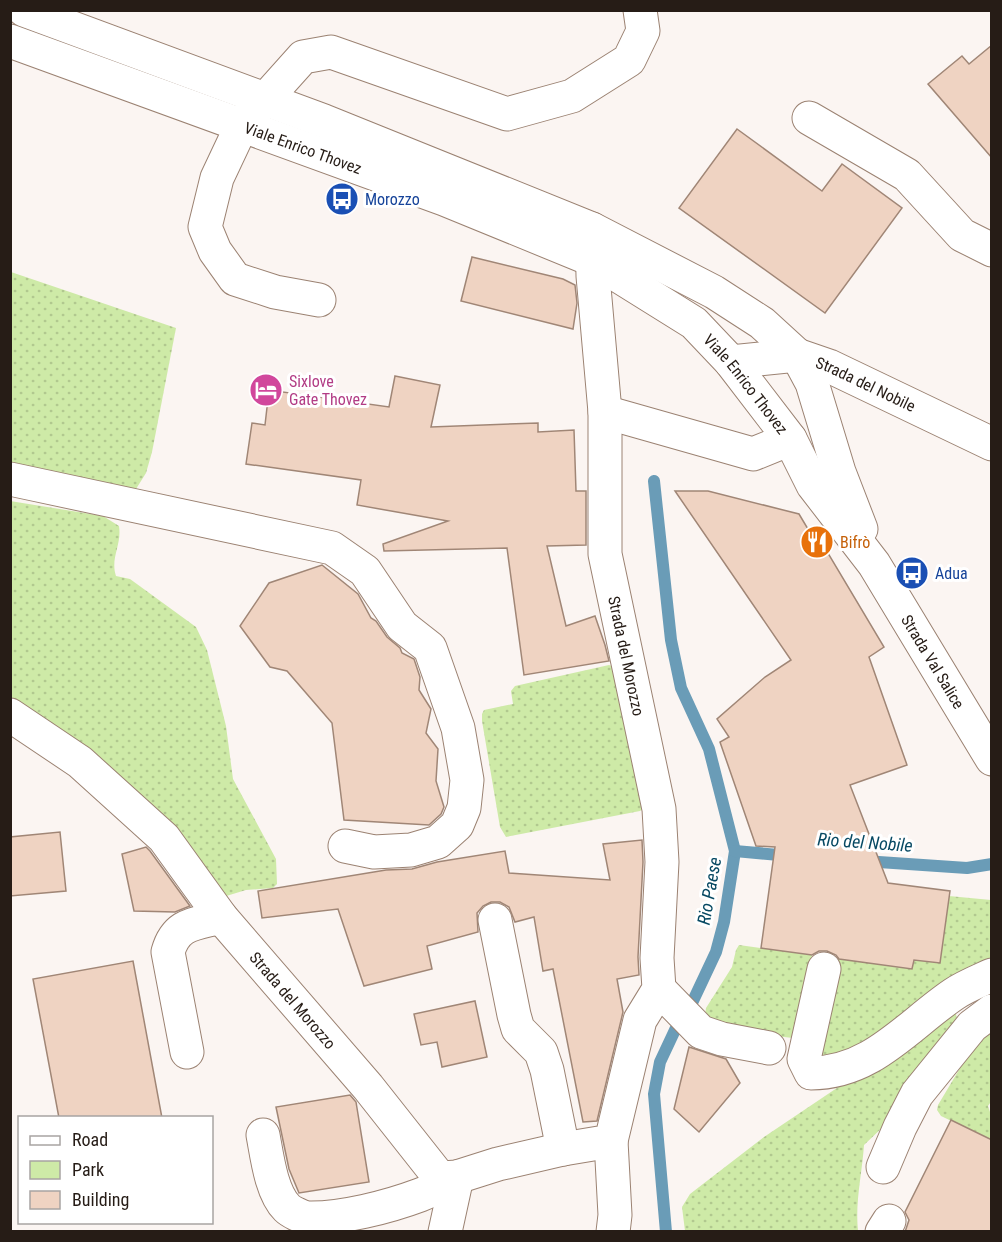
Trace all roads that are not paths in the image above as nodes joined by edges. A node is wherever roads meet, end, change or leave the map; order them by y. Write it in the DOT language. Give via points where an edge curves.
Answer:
graph roads {
  1 [pos="24,10"];
  2 [pos="640,10"];
  3 [pos="10,41"];
  4 [pos="265,100"];
  5 [pos="809,118"];
  6 [pos="242,125"];
  7 [pos="592,244"];
  8 [pos="992,250"];
  9 [pos="319,300"];
  10 [pos="797,355"];
  11 [pos="731,362"];
  12 [pos="605,412"];
  13 [pos="790,439"];
  14 [pos="992,444"];
  15 [pos="10,479"];
  16 [pos="874,564"];
  17 [pos="10,716"];
  18 [pos="992,759"];
  19 [pos="345,846"];
  20 [pos="221,917"];
  21 [pos="495,920"];
  22 [pos="824,969"];
  23 [pos="992,975"];
  24 [pos="658,989"];
  25 [pos="992,1011"];
  26 [pos="769,1048"];
  27 [pos="187,1052"];
  28 [pos="263,1134"];
  29 [pos="611,1141"];
  30 [pos="563,1149"];
  31 [pos="883,1167"];
  32 [pos="457,1177"];
  33 [pos="445,1232"];
  34 [pos="613,1232"];
  1 -- 4 [label="street, Viale Enrico Thovez"];
  2 -- 4 [label="street" via="643,31 628,60 572,96 507,114 331,52 303,57"];
  3 -- 6 [label="street, Viale Enrico Thovez"];
  4 -- 6 [label="street"];
  4 -- 7 [label="street, Viale Enrico Thovez" via="324,121"];
  5 -- 8 [label="street" via="907,175 962,235"];
  6 -- 7 [label="street, Viale Enrico Thovez" via="444,199"];
  6 -- 9 [label="street" via="217,178 205,227 214,251 235,279"];
  7 -- 10 [label="street, Viale Enrico Thovez" via="714,292 762,323"];
  7 -- 11 [label="street, Viale Enrico Thovez" via="694,323"];
  7 -- 12 [label="street"];
  10 -- 11 [label="street, Strada del Nobile"];
  10 -- 14 [label="street, Strada del Nobile" via="829,366"];
  10 -- 16 [label="street, Strada Val Salice" via="812,383 839,472"];
  11 -- 13 [label="street, Viale Enrico Thovez"];
  12 -- 13 [label="street, Viale Enrico Thovez" via="753,454"];
  12 -- 24 [label="street, Strada del Morozzo" via="605,554 659,808 662,862"];
  13 -- 16 [label="street, Strada Val Salice" via="813,485"];
  15 -- 19 [label="street" via="332,548 365,571 402,626 430,648 458,728 467,780 464,808 457,825 438,842 411,850 374,852"];
  16 -- 18 [label="street, Strada Val Salice"];
  17 -- 20 [label="street, Strada del Morozzo" via="80,762 164,838"];
  20 -- 27 [label="street" via="179,930 171,940 168,952"];
  20 -- 32 [label="street, Strada del Morozzo" via="436,1173 442,1178"];
  21 -- 30 [label="street" via="518,1029 541,1052"];
  22 -- 23 [label="street" via="804,1059 812,1073 827,1073 868,1059 954,994"];
  24 -- 26 [label="street" via="701,1032"];
  24 -- 29 [label="street" via="640,1020"];
  25 -- 31 [label="street" via="972,1026 917,1094"];
  28 -- 32 [label="street" via="278,1193 287,1208 305,1218 383,1206 420,1195"];
  29 -- 30 [label="street"];
  29 -- 34 [label="street"];
  30 -- 32 [label="street"];
  32 -- 33 [label="street"];
}
